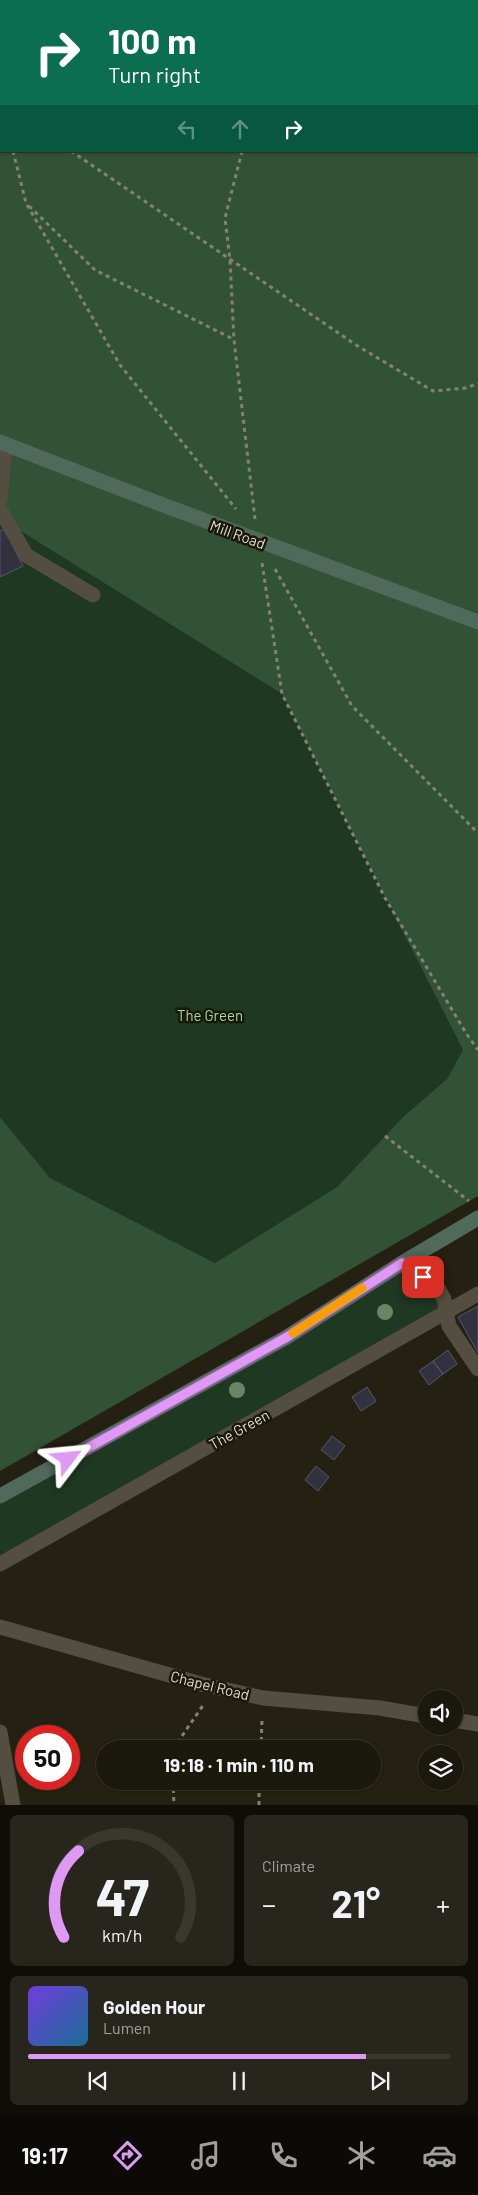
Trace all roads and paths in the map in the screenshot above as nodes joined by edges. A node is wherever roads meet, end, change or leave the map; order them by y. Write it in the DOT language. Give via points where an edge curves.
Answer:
graph roads {
  1 [pos="13,152"];
  2 [pos="72,152"];
  3 [pos="242,152"];
  4 [pos="26,203"];
  5 [pos="230,260"];
  6 [pos="234,340"];
  7 [pos="478,383"];
  8 [pos="3,444"];
  9 [pos="0,499"];
  10 [pos="0,509"];
  11 [pos="238,513"];
  12 [pos="259,542"];
  13 [pos="93,595"];
  14 [pos="478,622"];
  15 [pos="478,834"];
  16 [pos="478,1050"];
  17 [pos="385,1136"];
  18 [pos="476,1212"];
  19 [pos="402,1263"];
  20 [pos="478,1294"];
  21 [pos="446,1313"];
  22 [pos="478,1369"];
  23 [pos="0,1496"];
  24 [pos="0,1564"];
  25 [pos="0,1627"];
  26 [pos="216,1688"];
  27 [pos="263,1698"];
  28 [pos="418,1715"];
  29 [pos="463,1721"];
  30 [pos="477,1722"];
  31 [pos="0,1732"];
  32 [pos="179,1740"];
  33 [pos="261,1740"];
  34 [pos="173,1790"];
  35 [pos="260,1790"];
  36 [pos="13,1805"];
  37 [pos="174,1805"];
  38 [pos="259,1805"];
  1 -- 4 [label="path"];
  2 -- 5 [label="path"];
  3 -- 5 [label="path" via="225,218"];
  4 -- 6 [label="path" via="95,270"];
  4 -- 11 [label="path" via="120,365"];
  5 -- 6 [label="path"];
  5 -- 7 [label="path" via="356,345 433,391 466,388"];
  6 -- 12 [label="path"];
  8 -- 9 [label="street"];
  8 -- 12 [label="main road, Mill Road"];
  10 -- 13 [label="street" via="26,555"];
  12 -- 14 [label="main road, Mill Road"];
  12 -- 15 [label="path" via="352,706"];
  12 -- 16 [label="path" via="282,694 385,898"];
  17 -- 18 [label="path"];
  18 -- 19 [label="main road"];
  19 -- 21 [label="street" via="438,1288"];
  19 -- 23 [label="main road" via="287,1337"];
  20 -- 21 [label="street, The Green"];
  21 -- 22 [label="street" via="449,1326"];
  21 -- 24 [label="street, The Green"];
  25 -- 26 [label="street, Chapel Road"];
  26 -- 27 [label="street, Chapel Road"];
  26 -- 32 [label="path"];
  27 -- 28 [label="street, Chapel Road" via="380,1708"];
  27 -- 33 [label="path"];
  29 -- 30 [label="street"];
  31 -- 36 [label="street"];
  34 -- 37 [label="path"];
  35 -- 38 [label="path"];
}
